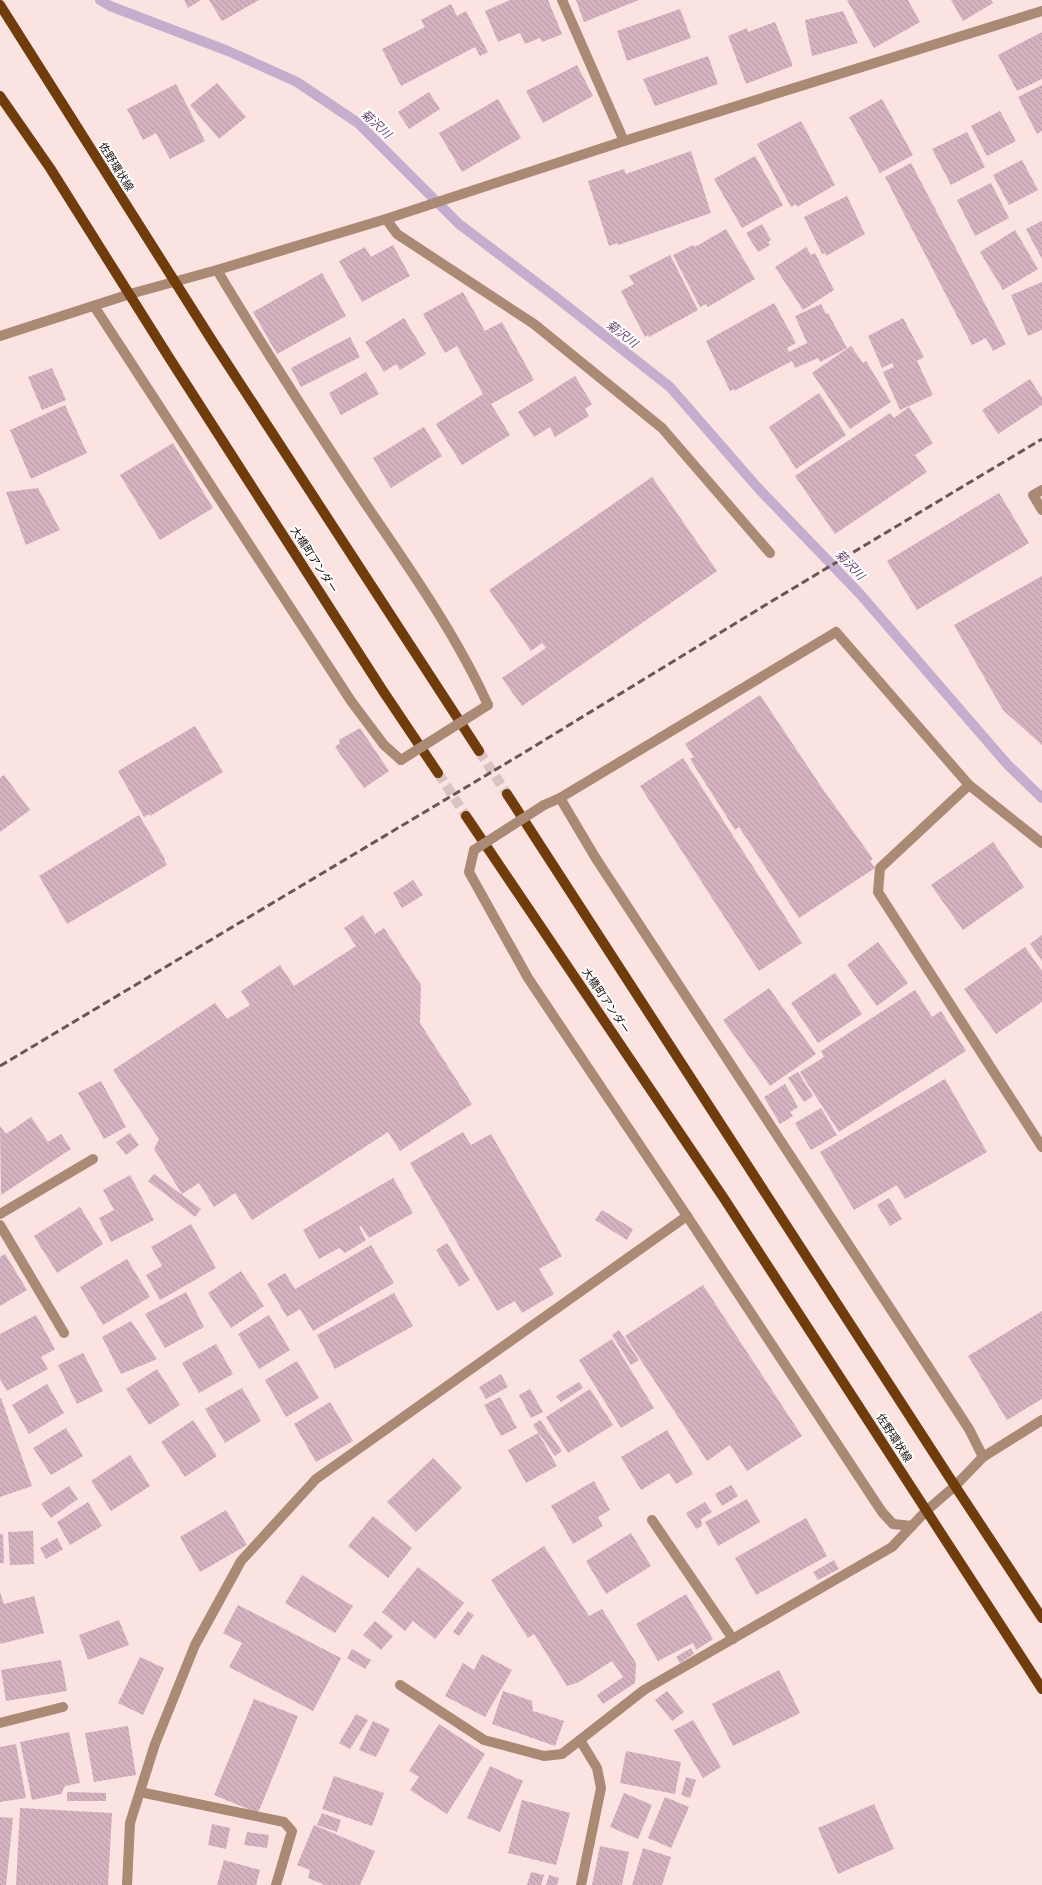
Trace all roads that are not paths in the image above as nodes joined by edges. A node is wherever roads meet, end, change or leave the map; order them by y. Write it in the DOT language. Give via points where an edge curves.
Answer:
graph roads {
  1 [pos="562,0"];
  2 [pos="0,5"];
  3 [pos="1042,11"];
  4 [pos="0,96"];
  5 [pos="624,141"];
  6 [pos="386,219"];
  7 [pos="217,270"];
  8 [pos="175,282"];
  9 [pos="130,294"];
  10 [pos="94,306"];
  11 [pos="0,336"];
  12 [pos="1038,492"];
  13 [pos="1042,510"];
  14 [pos="770,553"];
  15 [pos="479,751"];
  16 [pos="438,773"];
  17 [pos="969,785"];
  18 [pos="507,794"];
  19 [pos="560,798"];
  20 [pos="466,816"];
  21 [pos="1042,843"];
  22 [pos="1042,1147"];
  23 [pos="93,1159"];
  24 [pos="725,1200"];
  25 [pos="0,1214"];
  26 [pos="687,1216"];
  27 [pos="0,1225"];
  28 [pos="64,1333"];
  29 [pos="1042,1420"];
  30 [pos="983,1457"];
  31 [pos="955,1486"];
  32 [pos="926,1511"];
  33 [pos="652,1520"];
  34 [pos="912,1526"];
  35 [pos="1042,1618"];
  36 [pos="734,1639"];
  37 [pos="400,1685"];
  38 [pos="1042,1689"];
  39 [pos="64,1707"];
  40 [pos="0,1723"];
  41 [pos="580,1740"];
  42 [pos="140,1792"];
  43 [pos="127,1885"];
  44 [pos="276,1885"];
  45 [pos="581,1885"];
  1 -- 5 [label="street"];
  2 -- 8 [label="main road, 佐野環状線"];
  3 -- 5 [label="street"];
  4 -- 9 [label="main road" via="50,168"];
  5 -- 6 [label="street"];
  6 -- 7 [label="street"];
  6 -- 14 [label="street" via="397,234 534,324 662,428"];
  7 -- 8 [label="street"];
  7 -- 10 [label="street, bridge" via="433,607 488,705 401,760 384,745 351,701"];
  8 -- 9 [label="street"];
  8 -- 15 [label="main road, 佐野環状線"];
  9 -- 10 [label="street"];
  9 -- 16 [label="main road, 大橋町アンダー" via="170,360"];
  10 -- 11 [label="street"];
  12 -- 13 [label="street"];
  17 -- 19 [label="street" via="836,632"];
  17 -- 21 [label="street"];
  17 -- 22 [label="street" via="880,868 878,892"];
  18 -- 31 [label="main road"];
  19 -- 26 [label="street, bridge" via="544,805 474,850 469,872 528,978"];
  19 -- 30 [label="street" via="595,857 965,1422"];
  20 -- 24 [label="main road, 大橋町アンダー"];
  23 -- 25 [label="street"];
  24 -- 32 [label="main road, 佐野環状線"];
  26 -- 34 [label="street" via="882,1512 892,1524"];
  26 -- 42 [label="street" via="316,1479 241,1561 195,1645 155,1744"];
  27 -- 28 [label="street"];
  29 -- 30 [label="street"];
  30 -- 31 [label="street"];
  31 -- 32 [label="street"];
  31 -- 35 [label="main road"];
  32 -- 34 [label="street"];
  32 -- 38 [label="main road, 佐野環状線"];
  33 -- 36 [label="street"];
  34 -- 36 [label="street" via="892,1547"];
  36 -- 41 [label="street" via="644,1690"];
  37 -- 41 [label="street" via="484,1740 544,1756 562,1754"];
  39 -- 40 [label="street"];
  41 -- 45 [label="street" via="597,1768 601,1788"];
  42 -- 43 [label="street" via="130,1823"];
  42 -- 44 [label="street" via="284,1822 292,1831"];
}
